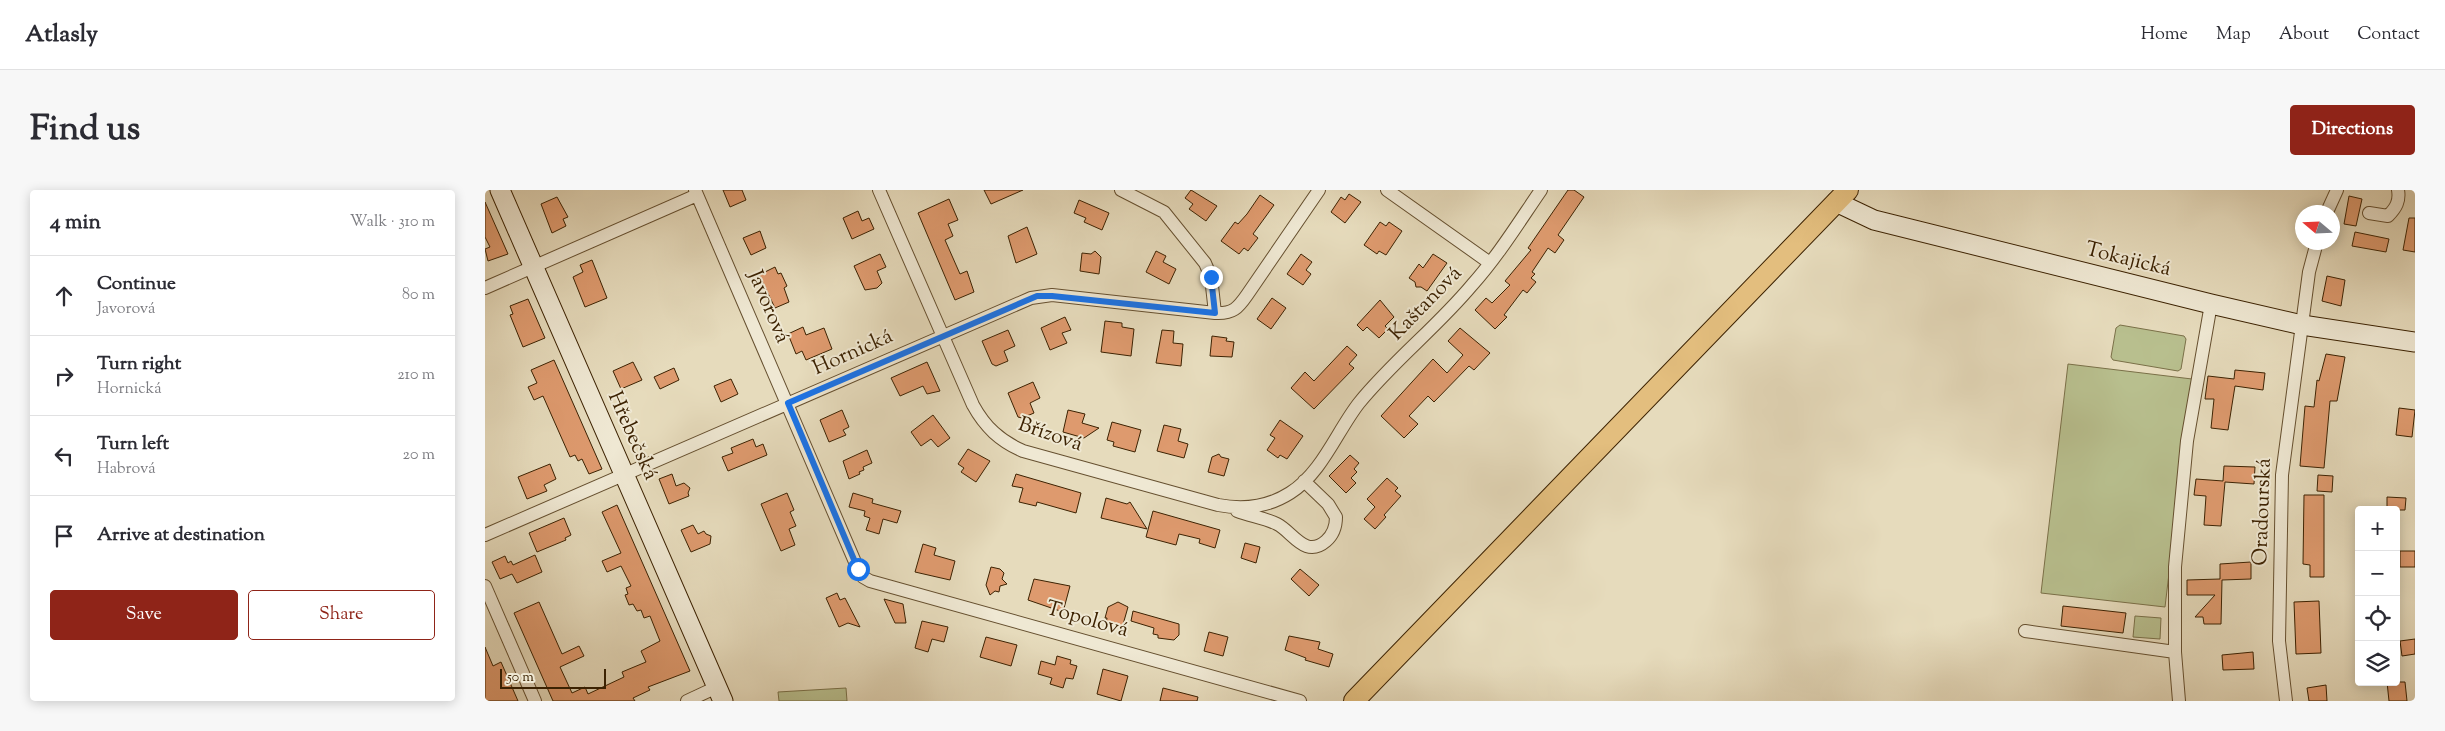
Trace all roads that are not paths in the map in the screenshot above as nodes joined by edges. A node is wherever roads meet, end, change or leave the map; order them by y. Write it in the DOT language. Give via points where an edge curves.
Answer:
graph roads {
  1 [pos="500,190"];
  2 [pos="879,190"];
  3 [pos="1121,190"];
  4 [pos="1319,190"];
  5 [pos="1387,190"];
  6 [pos="1541,190"];
  7 [pos="2337,190"];
  8 [pos="2398,190"];
  9 [pos="696,192"];
  10 [pos="1842,196"];
  11 [pos="2330,205"];
  12 [pos="2369,213"];
  13 [pos="2315,250"];
  14 [pos="1490,263"];
  15 [pos="533,267"];
  16 [pos="485,288"];
  17 [pos="2211,304"];
  18 [pos="1215,313"];
  19 [pos="2302,325"];
  20 [pos="942,336"];
  21 [pos="2415,342"];
  22 [pos="788,403"];
  23 [pos="1334,441"];
  24 [pos="624,474"];
  25 [pos="1304,481"];
  26 [pos="1218,505"];
  27 [pos="485,535"];
  28 [pos="863,576"];
  29 [pos="485,586"];
  30 [pos="2025,631"];
  31 [pos="2175,652"];
  32 [pos="720,694"];
  33 [pos="535,701"];
  34 [pos="687,701"];
  35 [pos="1300,701"];
  36 [pos="1354,701"];
  37 [pos="2179,701"];
  38 [pos="2286,701"];
  1 -- 15 [label="street, Hřebečská"];
  2 -- 20 [label="street, Břízová"];
  3 -- 18 [label="street" via="1164,212 1205,263 1211,277"];
  4 -- 18 [label="street, Hornická" via="1237,309"];
  5 -- 14 [label="street"];
  6 -- 14 [label="street, Kaštanová"];
  7 -- 11 [label="street"];
  8 -- 12 [label="street" via="2400,198 2388,216"];
  9 -- 15 [label="street"];
  9 -- 22 [label="street, Javorová"];
  10 -- 17 [label="street, Tokajická" via="1874,220"];
  10 -- 36 [label="main road"];
  13 -- 19 [label="street, Oradourská"];
  14 -- 23 [label="street, Kaštanová" via="1471,287 1367,394"];
  15 -- 16 [label="street"];
  15 -- 24 [label="street, Hřebečská"];
  17 -- 19 [label="street, Tokajická"];
  17 -- 31 [label="street" via="2187,441 2175,567"];
  18 -- 20 [label="street, Hornická" via="1043,295 1023,300"];
  19 -- 21 [label="street, Tokajická"];
  19 -- 38 [label="street, Oradourská" via="2282,476 2279,641"];
  20 -- 22 [label="street, Hornická"];
  20 -- 26 [label="street, Břízová" via="980,418 988,429 1010,445"];
  22 -- 24 [label="street, Hornická"];
  22 -- 28 [label="street, Javorová"];
  23 -- 25 [label="street, Břízová"];
  24 -- 27 [label="street, Hornická"];
  24 -- 32 [label="street, Hřebečská"];
  25 -- 26 [label="street, Břízová" via="1283,497 1257,506"];
  25 -- 26 [label="street" via="1336,516 1332,535 1320,545 1304,545 1279,524"];
  28 -- 35 [label="street, Topolová" via="870,581"];
  29 -- 33 [label="street"];
  30 -- 31 [label="street"];
  31 -- 37 [label="street"];
  32 -- 34 [label="street"];
}
